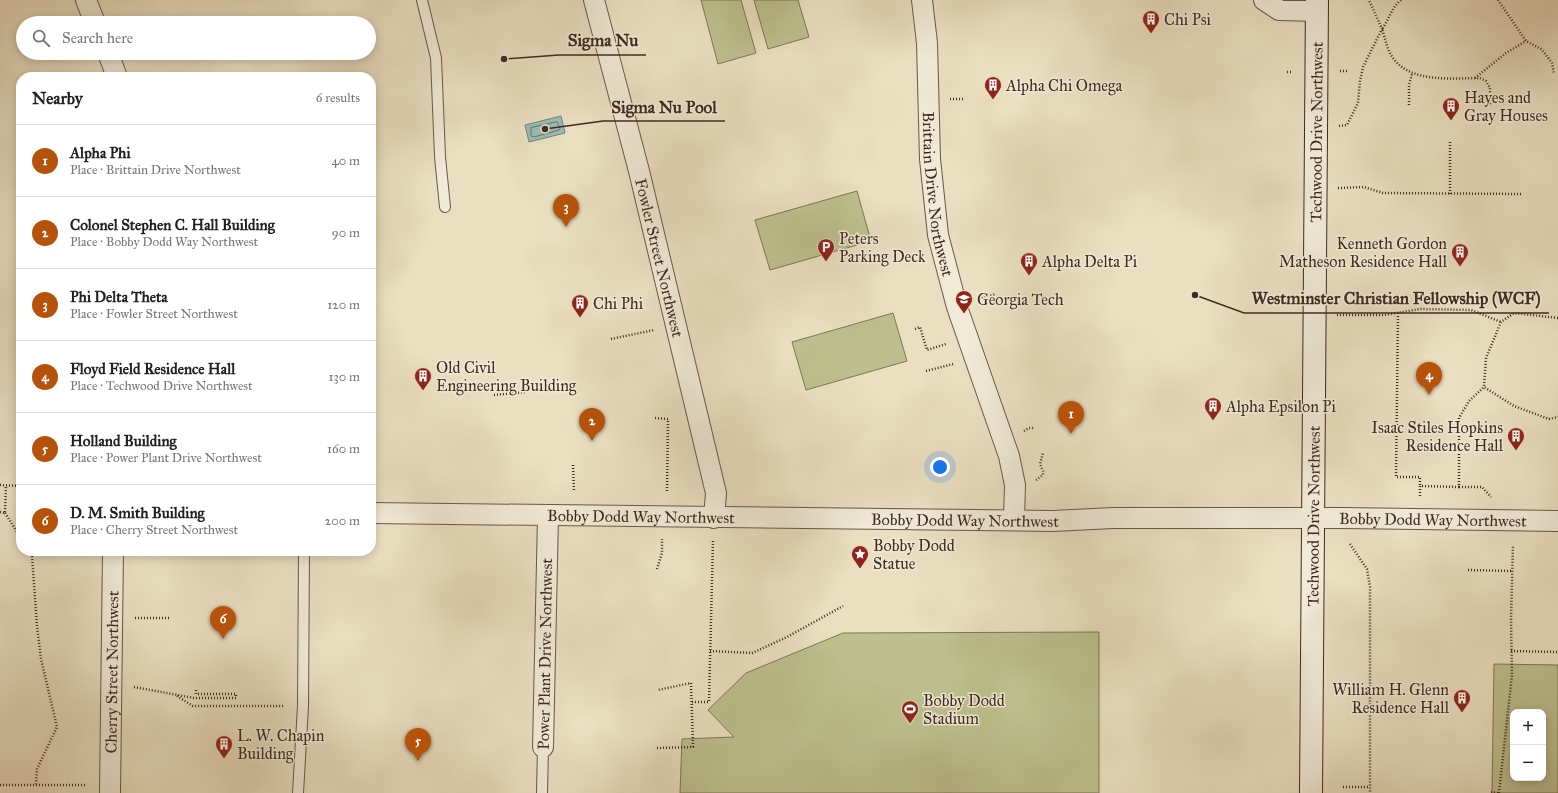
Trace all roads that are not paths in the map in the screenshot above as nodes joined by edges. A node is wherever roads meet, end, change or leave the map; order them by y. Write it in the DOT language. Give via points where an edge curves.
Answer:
graph roads {
  1 [pos="86,0"];
  2 [pos="422,0"];
  3 [pos="594,0"];
  4 [pos="922,0"];
  5 [pos="1264,0"];
  6 [pos="1317,5"];
  7 [pos="92,16"];
  8 [pos="111,60"];
  9 [pos="115,72"];
  10 [pos="445,207"];
  11 [pos="376,513"];
  12 [pos="548,516"];
  13 [pos="714,518"];
  14 [pos="1314,518"];
  15 [pos="1014,520"];
  16 [pos="1558,521"];
  17 [pos="113,556"];
  18 [pos="304,556"];
  19 [pos="544,747"];
  20 [pos="110,793"];
  21 [pos="298,793"];
  22 [pos="542,793"];
  23 [pos="1311,793"];
  1 -- 7 [label="street"];
  2 -- 10 [label="lane" via="436,58 440,158"];
  3 -- 13 [label="street, Fowler Street Northwest" via="639,171 716,493"];
  4 -- 15 [label="street, Brittain Drive Northwest" via="927,43 930,159 938,235 957,307 1009,456 1015,485"];
  5 -- 6 [label="street" via="1279,10"];
  6 -- 14 [label="street, Techwood Drive Northwest"];
  8 -- 9 [label="street"];
  11 -- 12 [label="street, Bobby Dodd Way Northwest"];
  12 -- 13 [label="street, Bobby Dodd Way Northwest"];
  12 -- 19 [label="street, Power Plant Drive Northwest"];
  13 -- 15 [label="street, Bobby Dodd Way Northwest"];
  14 -- 15 [label="street, Bobby Dodd Way Northwest"];
  14 -- 16 [label="street, Bobby Dodd Way Northwest"];
  14 -- 23 [label="street, Techwood Drive Northwest"];
  17 -- 20 [label="street, Cherry Street Northwest"];
  18 -- 21 [label="lane" via="303,706"];
  19 -- 22 [label="lane, Power Plant Drive Northwest"];
}
